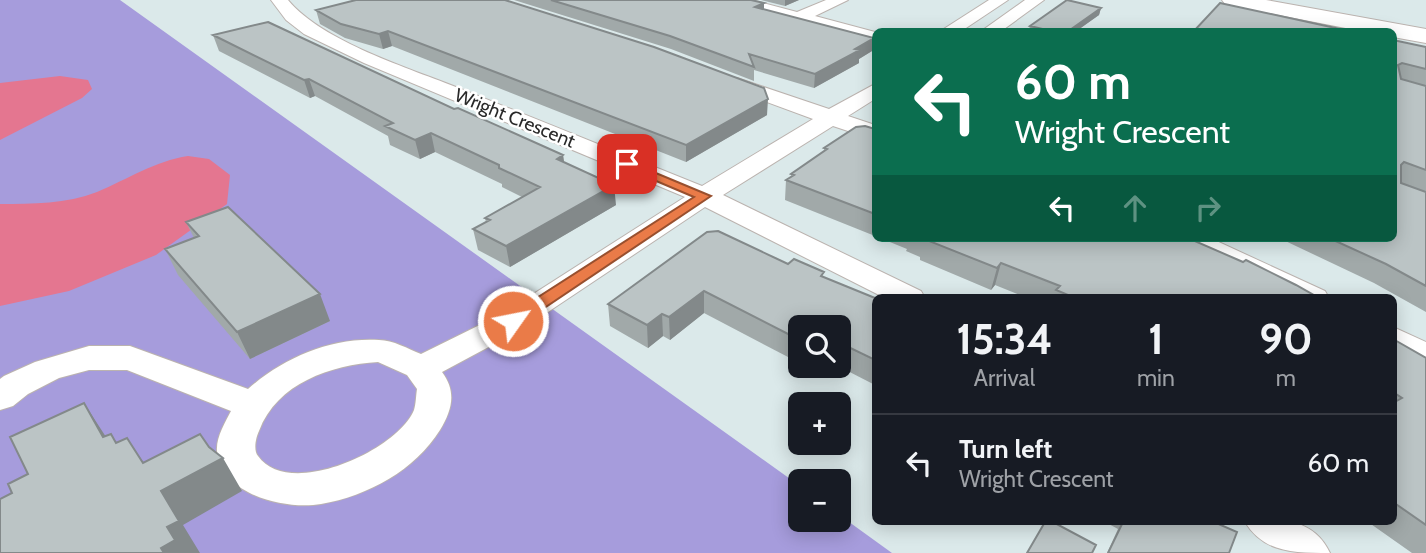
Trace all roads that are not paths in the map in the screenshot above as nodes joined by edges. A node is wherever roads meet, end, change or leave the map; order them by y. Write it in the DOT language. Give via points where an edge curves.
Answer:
graph roads {
  1 [pos="279,0"];
  2 [pos="732,0"];
  3 [pos="840,0"];
  4 [pos="1000,0"];
  5 [pos="1036,0"];
  6 [pos="1232,0"];
  7 [pos="1286,0"];
  8 [pos="799,18"];
  9 [pos="1426,25"];
  10 [pos="954,28"];
  11 [pos="994,28"];
  12 [pos="1383,28"];
  13 [pos="1397,31"];
  14 [pos="872,36"];
  15 [pos="1426,36"];
  16 [pos="714,76"];
  17 [pos="872,91"];
  18 [pos="828,119"];
  19 [pos="872,133"];
  20 [pos="704,196"];
  21 [pos="1195,242"];
  22 [pos="902,294"];
  23 [pos="1306,294"];
  24 [pos="1397,340"];
  25 [pos="1426,356"];
  26 [pos="423,368"];
  27 [pos="0,397"];
  28 [pos="252,405"];
  29 [pos="1270,525"];
  30 [pos="1308,553"];
  1 -- 20 [label="street, Wright Crescent" via="310,30 371,59"];
  2 -- 8 [label="street"];
  3 -- 8 [label="street"];
  4 -- 10 [label="street"];
  5 -- 11 [label="street"];
  6 -- 12 [label="main road"];
  7 -- 9 [label="main road"];
  8 -- 14 [label="street"];
  13 -- 15 [label="main road"];
  16 -- 18 [label="street"];
  17 -- 18 [label="street"];
  18 -- 19 [label="street"];
  18 -- 20 [label="street"];
  20 -- 22 [label="street, Wright Crescent"];
  20 -- 26 [label="street" via="513,321"];
  21 -- 23 [label="street"];
  24 -- 25 [label="street"];
  26 -- 28 [label="street" via="405,356 381,351 324,358 296,370"];
  26 -- 28 [label="street" via="434,385 434,407 423,431 400,455 367,474 330,487 286,488 266,484 246,471 236,452 238,430"];
  27 -- 28 [label="street" via="47,370 89,358 130,358"];
  29 -- 30 [label="street"];
}
